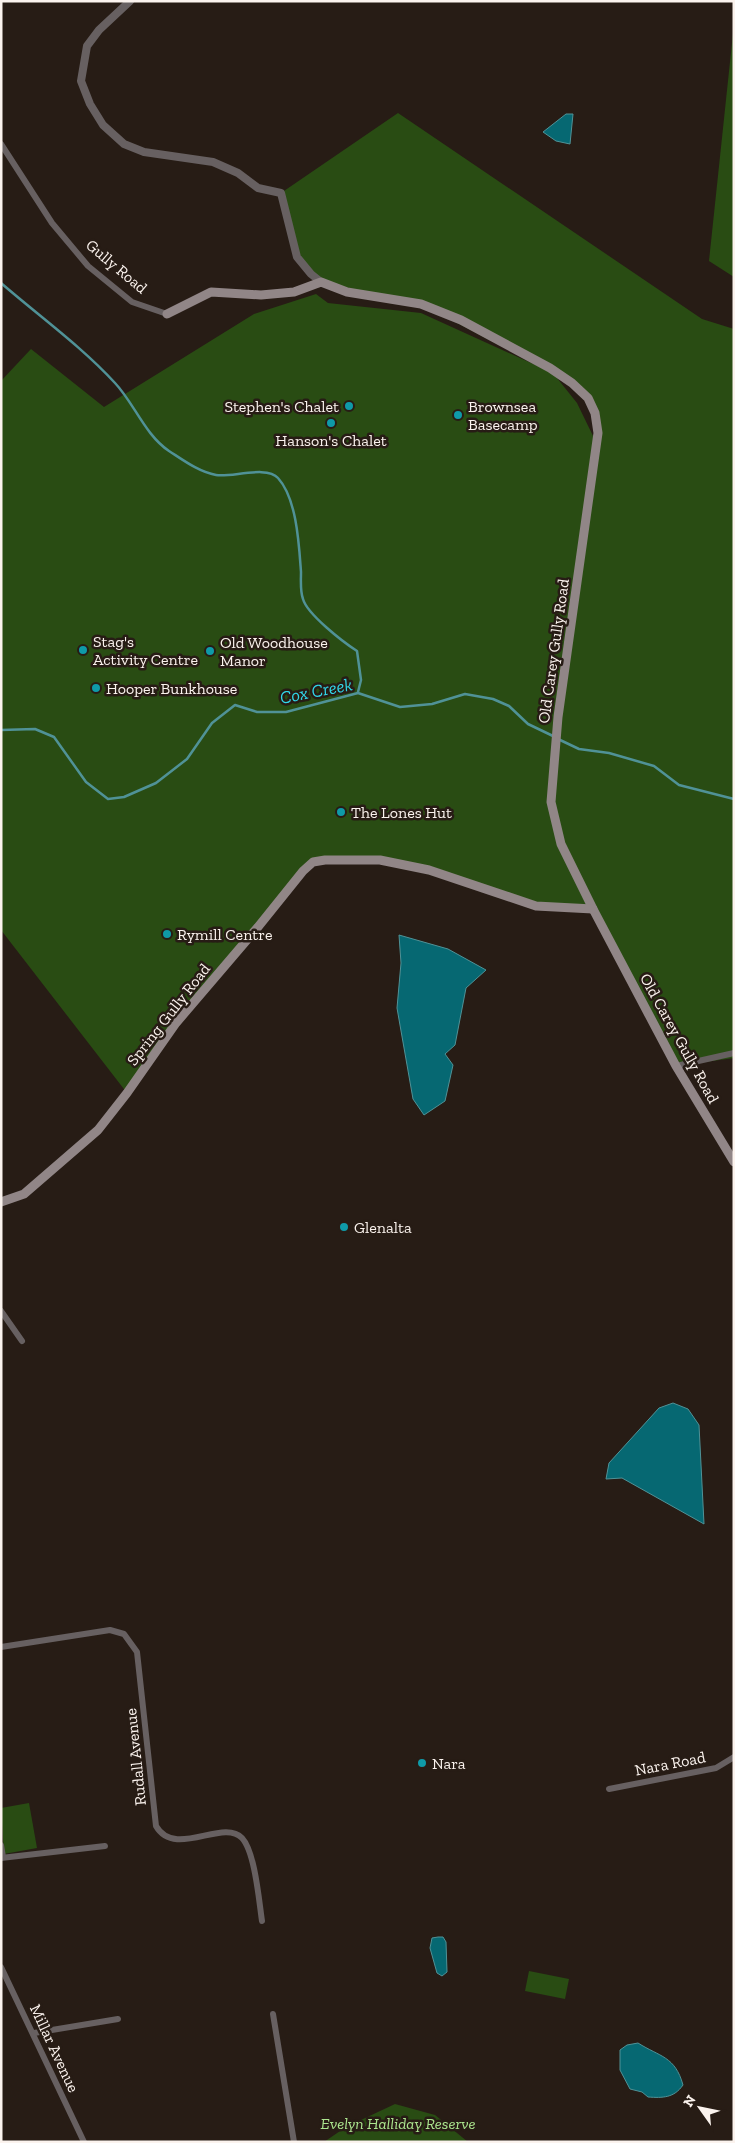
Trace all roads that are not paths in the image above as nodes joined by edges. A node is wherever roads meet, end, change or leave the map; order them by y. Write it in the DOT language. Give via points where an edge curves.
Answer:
graph roads {
  1 [pos="130,1"];
  2 [pos="1,144"];
  3 [pos="321,282"];
  4 [pos="167,314"];
  5 [pos="593,909"];
  6 [pos="734,1053"];
  7 [pos="676,1066"];
  8 [pos="734,1162"];
  9 [pos="1,1202"];
  10 [pos="1,1311"];
  11 [pos="22,1341"];
  12 [pos="1,1647"];
  13 [pos="734,1757"];
  14 [pos="608,1789"];
  15 [pos="1,1846"];
  16 [pos="105,1846"];
  17 [pos="2,1858"];
  18 [pos="262,1921"];
  19 [pos="1,1967"];
  20 [pos="273,2014"];
  21 [pos="118,2019"];
  22 [pos="34,2033"];
  23 [pos="84,2142"];
  24 [pos="294,2142"];
  1 -- 3 [label="street" via="87,46 81,81 103,124 124,144 144,152 213,162 238,173 258,188 281,193 297,257"];
  2 -- 4 [label="street, Gully Road" via="52,223 88,266 132,302"];
  3 -- 4 [label="main road, Gully Road" via="294,292 261,295 211,292"];
  3 -- 5 [label="main road, Old Carey Gully Road" via="347,292 421,304 461,320 572,383 588,398 595,414 598,433 557,732 551,802 561,844"];
  5 -- 7 [label="main road, Old Carey Gully Road"];
  5 -- 9 [label="main road, Spring Gully Road" via="536,906 429,870 380,860 313,862 176,1024 98,1130 24,1194"];
  6 -- 7 [label="street"];
  7 -- 8 [label="main road, Old Carey Gully Road"];
  10 -- 11 [label="street"];
  12 -- 18 [label="street, Rudall Avenue" via="110,1630 124,1634 137,1652 156,1826 161,1834 172,1840 230,1832 242,1838 251,1857"];
  13 -- 14 [label="street, Nara Road" via="716,1768"];
  15 -- 17 [label="street"];
  16 -- 17 [label="street"];
  19 -- 22 [label="street, Millar Avenue"];
  20 -- 24 [label="street"];
  21 -- 22 [label="street"];
  22 -- 23 [label="street, Millar Avenue"];
}
